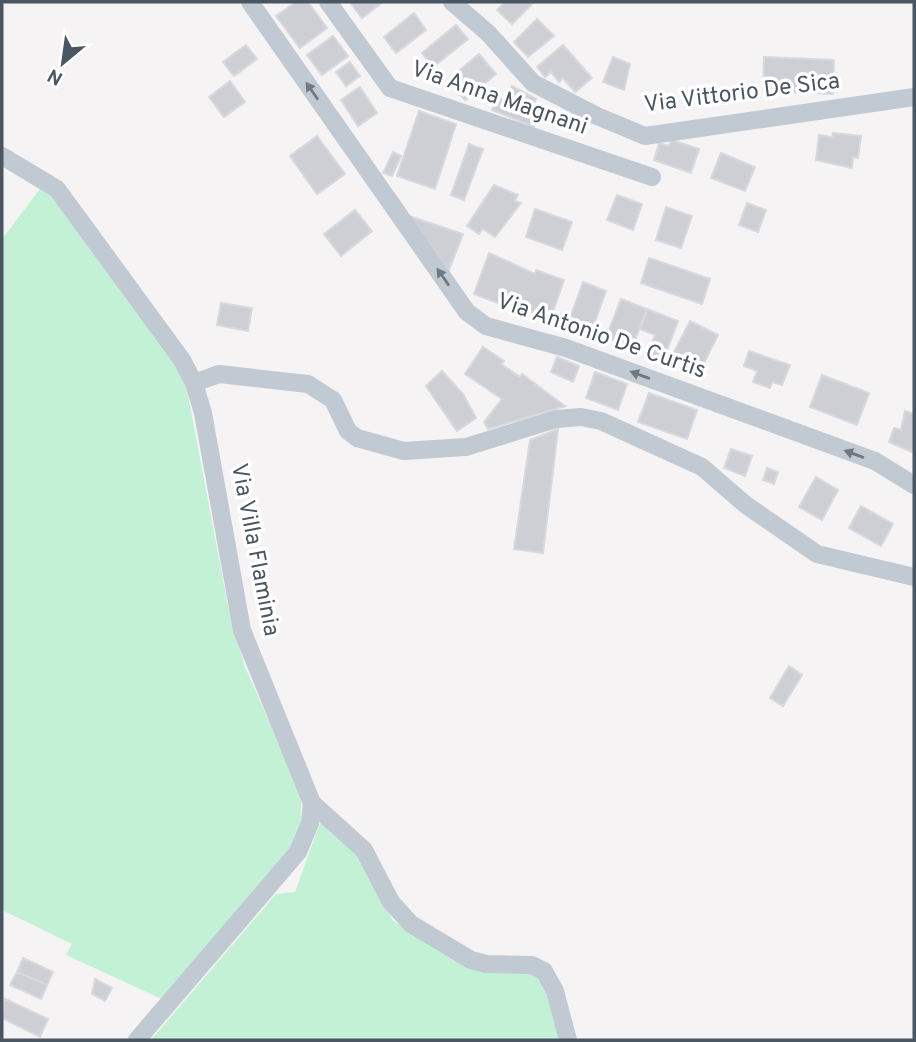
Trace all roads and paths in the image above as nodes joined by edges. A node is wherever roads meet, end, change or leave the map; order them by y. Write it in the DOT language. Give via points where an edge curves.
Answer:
graph roads {
  1 [pos="250,2"];
  2 [pos="328,2"];
  3 [pos="452,2"];
  4 [pos="914,97"];
  5 [pos="2,156"];
  6 [pos="652,177"];
  7 [pos="194,383"];
  8 [pos="914,485"];
  9 [pos="914,577"];
  10 [pos="312,803"];
  11 [pos="137,1040"];
  12 [pos="568,1040"];
  8 -- 1 [label="street, Via Antonio De Curtis, one-way" via="875,461 566,348 486,326 467,312"];
  2 -- 6 [label="street, Via Anna Magnani" via="390,88"];
  3 -- 4 [label="street, Via Vittorio De Sica" via="488,33 533,83 645,136"];
  5 -- 7 [label="street, Via Villa Flaminia" via="57,189"];
  7 -- 9 [label="street" via="219,374 308,384 333,400 348,431 357,438 404,451 466,447 556,419 601,421 702,467 746,505 817,554"];
  7 -- 10 [label="street, Via Villa Flaminia" via="242,630"];
  10 -- 11 [label="street" via="310,824 298,852"];
  10 -- 12 [label="street" via="364,850 391,902 411,925 471,960 532,965 544,971 551,980"];
}
